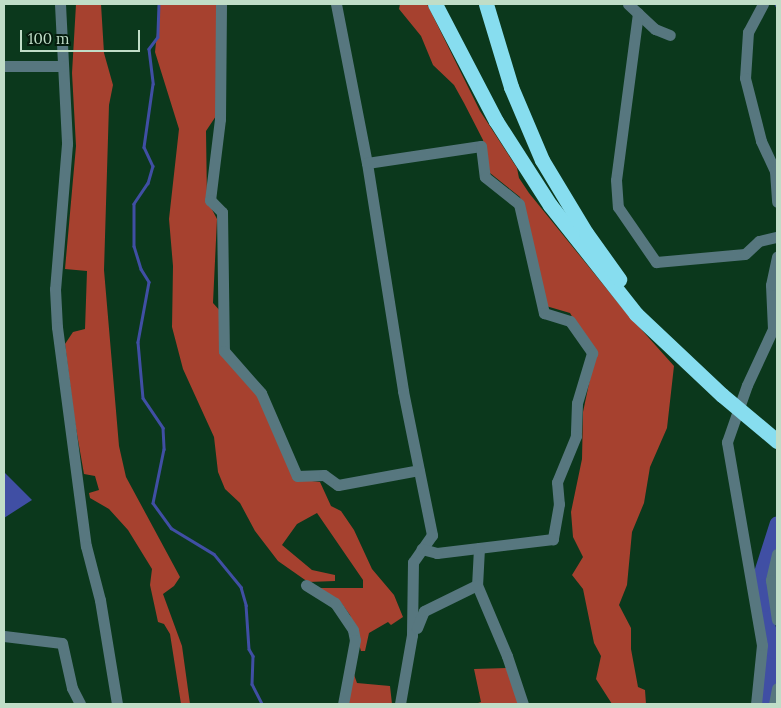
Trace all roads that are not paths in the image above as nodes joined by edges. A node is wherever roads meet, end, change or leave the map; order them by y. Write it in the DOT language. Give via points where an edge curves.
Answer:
graph roads {
  1 [pos="60,4"];
  2 [pos="220,4"];
  3 [pos="336,4"];
  4 [pos="435,4"];
  5 [pos="486,4"];
  6 [pos="628,4"];
  7 [pos="763,4"];
  8 [pos="638,13"];
  9 [pos="670,35"];
  10 [pos="4,66"];
  11 [pos="62,66"];
  12 [pos="367,163"];
  13 [pos="777,202"];
  14 [pos="777,237"];
  15 [pos="777,257"];
  16 [pos="693,368"];
  17 [pos="777,441"];
  18 [pos="419,470"];
  19 [pos="479,548"];
  20 [pos="422,549"];
  21 [pos="777,554"];
  22 [pos="753,566"];
  23 [pos="773,570"];
  24 [pos="306,585"];
  25 [pos="477,585"];
  26 [pos="777,620"];
  27 [pos="4,636"];
  28 [pos="412,636"];
  29 [pos="777,688"];
  30 [pos="80,704"];
  31 [pos="117,704"];
  32 [pos="343,704"];
  33 [pos="400,704"];
  34 [pos="523,704"];
  35 [pos="756,704"];
  36 [pos="774,704"];
  1 -- 11 [label="street"];
  2 -- 18 [label="street" via="220,119 210,200 222,212 224,352 261,393 297,476 324,475 338,485"];
  3 -- 12 [label="street"];
  4 -- 16 [label="highway" via="496,121 550,205 636,314"];
  5 -- 16 [label="highway" via="511,87 542,160 611,268"];
  6 -- 8 [label="street"];
  7 -- 13 [label="street" via="748,32 745,78 761,141 775,171"];
  8 -- 9 [label="street" via="655,29"];
  8 -- 14 [label="street" via="616,180 618,207 656,262 745,254 759,241"];
  10 -- 11 [label="street"];
  11 -- 31 [label="street" via="67,144 55,289 57,327 86,546 100,600"];
  12 -- 18 [label="street" via="403,392"];
  12 -- 19 [label="street" via="481,146 485,177 519,204 544,313 570,321 592,353 577,403 576,436 557,482 559,504 552,539"];
  15 -- 22 [label="street" via="771,285 772,329 747,385 727,442"];
  16 -- 17 [label="highway, bridge"];
  18 -- 20 [label="street" via="432,535"];
  19 -- 20 [label="street" via="437,553"];
  19 -- 25 [label="street"];
  20 -- 28 [label="street" via="413,562"];
  21 -- 23 [label="street"];
  22 -- 23 [label="street"];
  22 -- 35 [label="street" via="751,592 762,651"];
  23 -- 26 [label="street" via="772,592"];
  24 -- 32 [label="street" via="335,603 353,630 355,640"];
  25 -- 28 [label="street" via="424,611"];
  25 -- 34 [label="street"];
  27 -- 30 [label="street" via="62,643 72,688"];
  28 -- 33 [label="street"];
  29 -- 36 [label="street"];
}
